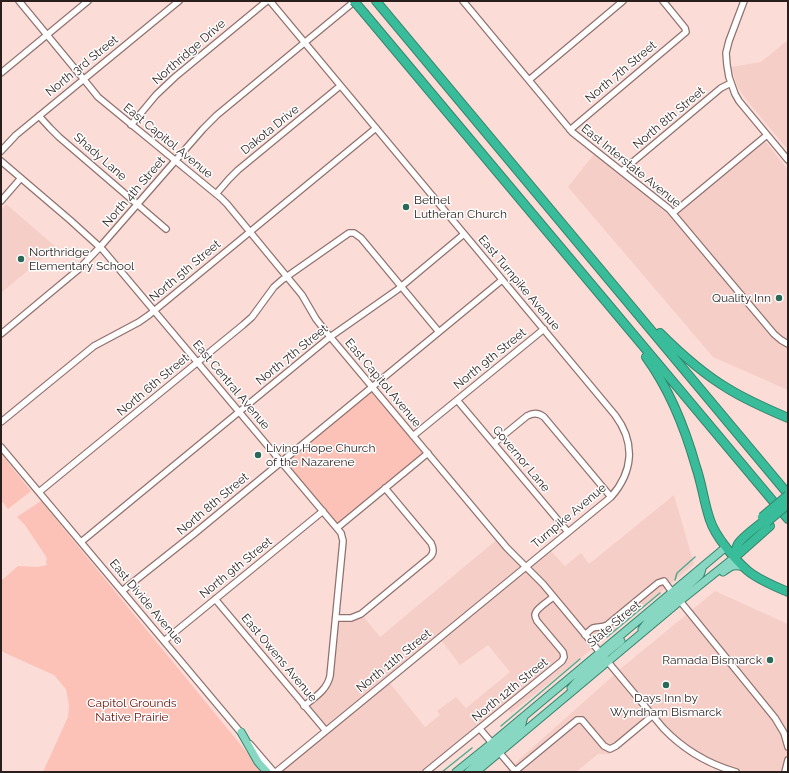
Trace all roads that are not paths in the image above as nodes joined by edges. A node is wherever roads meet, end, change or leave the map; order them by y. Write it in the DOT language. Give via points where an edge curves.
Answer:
graph roads {
  1 [pos="19,1"];
  2 [pos="88,1"];
  3 [pos="179,1"];
  4 [pos="267,1"];
  5 [pos="270,1"];
  6 [pos="355,1"];
  7 [pos="463,1"];
  8 [pos="623,1"];
  9 [pos="663,1"];
  10 [pos="744,1"];
  11 [pos="378,3"];
  12 [pos="46,35"];
  13 [pos="304,43"];
  14 [pos="1,73"];
  15 [pos="83,80"];
  16 [pos="529,80"];
  17 [pos="730,82"];
  18 [pos="340,86"];
  19 [pos="39,116"];
  20 [pos="131,125"];
  21 [pos="376,128"];
  22 [pos="570,130"];
  23 [pos="766,135"];
  24 [pos="1,151"];
  25 [pos="788,160"];
  26 [pos="1,161"];
  27 [pos="175,161"];
  28 [pos="622,171"];
  29 [pos="21,178"];
  30 [pos="216,194"];
  31 [pos="1,201"];
  32 [pos="137,204"];
  33 [pos="673,213"];
  34 [pos="166,229"];
  35 [pos="250,232"];
  36 [pos="464,234"];
  37 [pos="100,247"];
  38 [pos="564,252"];
  39 [pos="598,267"];
  40 [pos="286,276"];
  41 [pos="502,280"];
  42 [pos="401,286"];
  43 [pos="154,310"];
  44 [pos="544,329"];
  45 [pos="439,332"];
  46 [pos="1,334"];
  47 [pos="330,337"];
  48 [pos="788,344"];
  49 [pos="197,362"];
  50 [pos="372,387"];
  51 [pos="457,400"];
  52 [pos="239,412"];
  53 [pos="788,418"];
  54 [pos="1,422"];
  55 [pos="626,433"];
  56 [pos="413,436"];
  57 [pos="494,443"];
  58 [pos="1,446"];
  59 [pos="428,453"];
  60 [pos="281,461"];
  61 [pos="385,488"];
  62 [pos="39,492"];
  63 [pos="788,494"];
  64 [pos="611,497"];
  65 [pos="788,501"];
  66 [pos="788,504"];
  67 [pos="322,511"];
  68 [pos="788,511"];
  69 [pos="788,519"];
  70 [pos="766,521"];
  71 [pos="337,528"];
  72 [pos="568,532"];
  73 [pos="81,542"];
  74 [pos="726,547"];
  75 [pos="735,557"];
  76 [pos="704,565"];
  77 [pos="526,567"];
  78 [pos="744,567"];
  79 [pos="122,592"];
  80 [pos="672,592"];
  81 [pos="788,592"];
  82 [pos="686,596"];
  83 [pos="553,597"];
  84 [pos="215,599"];
  85 [pos="680,601"];
  86 [pos="336,618"];
  87 [pos="585,635"];
  88 [pos="636,637"];
  89 [pos="164,641"];
  90 [pos="603,657"];
  91 [pos="304,706"];
  92 [pos="524,716"];
  93 [pos="652,716"];
  94 [pos="480,729"];
  95 [pos="326,731"];
  96 [pos="241,732"];
  97 [pos="492,743"];
  98 [pos="788,747"];
  99 [pos="499,752"];
  100 [pos="788,760"];
  101 [pos="267,772"];
  102 [pos="275,772"];
  103 [pos="426,772"];
  104 [pos="456,772"];
  105 [pos="468,772"];
  106 [pos="476,772"];
  107 [pos="515,772"];
  108 [pos="736,772"];
  109 [pos="785,772"];
  1 -- 12 [label="street, East Capitol Avenue"];
  2 -- 12 [label="street"];
  3 -- 15 [label="street, North 3rd Street"];
  4 -- 20 [label="street, Northridge Drive" via="175,77"];
  5 -- 13 [label="street, East Turnpike Avenue"];
  6 -- 13 [label="street, North 4th Street"];
  6 -- 38 [label="highway, bridge"];
  7 -- 16 [label="street, East Interstate Avenue"];
  8 -- 16 [label="street"];
  9 -- 22 [label="street, North 7th Street" via="686,31"];
  10 -- 17 [label="street" via="727,48"];
  11 -- 39 [label="highway"];
  12 -- 14 [label="street"];
  12 -- 15 [label="street, East Capitol Avenue"];
  13 -- 18 [label="street, East Turnpike Avenue"];
  13 -- 27 [label="street, North 4th Street" via="217,115"];
  15 -- 19 [label="street, North 3rd Street"];
  15 -- 20 [label="street, East Capitol Avenue"];
  16 -- 22 [label="street, East Interstate Avenue"];
  17 -- 23 [label="street" via="739,102"];
  17 -- 28 [label="street, North 8th Street"];
  18 -- 21 [label="street, East Turnpike Avenue"];
  18 -- 30 [label="street, Dakota Drive" via="238,170"];
  19 -- 24 [label="street, North 3rd Street" via="11,139"];
  19 -- 32 [label="street, Shady Lane"];
  20 -- 27 [label="street, East Capitol Avenue"];
  21 -- 35 [label="street, North 5th Street"];
  21 -- 36 [label="street, East Turnpike Avenue"];
  22 -- 28 [label="street, East Interstate Avenue"];
  23 -- 25 [label="street"];
  23 -- 33 [label="street"];
  26 -- 29 [label="street, East Central Avenue"];
  27 -- 30 [label="street, East Capitol Avenue"];
  27 -- 32 [label="street, North 4th Street"];
  28 -- 33 [label="street, East Interstate Avenue"];
  29 -- 31 [label="street"];
  29 -- 37 [label="street, East Central Avenue"];
  30 -- 35 [label="street, East Capitol Avenue"];
  32 -- 34 [label="street, Shady Lane"];
  32 -- 37 [label="street, North 4th Street"];
  33 -- 48 [label="street, East Interstate Avenue" via="774,334"];
  35 -- 40 [label="street, East Capitol Avenue"];
  35 -- 43 [label="street, North 5th Street"];
  36 -- 41 [label="street, East Turnpike Avenue"];
  36 -- 42 [label="street, North 7th Street"];
  37 -- 43 [label="street, East Central Avenue"];
  37 -- 46 [label="street, North 4th Street" via="74,273"];
  38 -- 69 [label="highway"];
  38 -- 74 [label="highway" via="647,358 664,386 686,435 710,521"];
  39 -- 53 [label="highway" via="649,324 703,372 742,397"];
  39 -- 63 [label="highway"];
  40 -- 42 [label="street, North 6th Street" via="352,232 359,236"];
  40 -- 47 [label="street, East Capitol Avenue"];
  40 -- 49 [label="street, North 6th Street" via="274,287 249,320"];
  41 -- 44 [label="street, East Turnpike Avenue"];
  41 -- 45 [label="street, North 8th Street"];
  42 -- 45 [label="street"];
  42 -- 47 [label="street, North 7th Street"];
  43 -- 49 [label="street, East Central Avenue"];
  43 -- 54 [label="street, North 5th Street" via="139,322 94,346"];
  44 -- 51 [label="street, North 9th Street"];
  44 -- 55 [label="street, East Turnpike Avenue" via="615,415"];
  45 -- 50 [label="street, North 8th Street"];
  47 -- 50 [label="street, East Capitol Avenue"];
  47 -- 52 [label="street, North 7th Street"];
  49 -- 52 [label="street, East Central Avenue"];
  49 -- 62 [label="street, North 6th Street"];
  50 -- 56 [label="street, East Capitol Avenue"];
  50 -- 60 [label="street, North 8th Street"];
  51 -- 56 [label="street, North 9th Street"];
  51 -- 57 [label="street, Governor Lane"];
  52 -- 60 [label="street, East Central Avenue"];
  52 -- 73 [label="street, North 7th Street"];
  55 -- 64 [label="street, Turnpike Avenue" via="629,448 628,466 623,481"];
  56 -- 59 [label="street, East Capitol Avenue"];
  57 -- 64 [label="street" via="527,416 539,414"];
  57 -- 72 [label="street, Governor Lane"];
  58 -- 62 [label="street, East Divide Avenue"];
  59 -- 61 [label="street"];
  59 -- 77 [label="street, East Capitol Avenue" via="507,548"];
  60 -- 67 [label="street, East Central Avenue"];
  60 -- 79 [label="street, North 8th Street"];
  61 -- 71 [label="street"];
  61 -- 86 [label="street" via="431,543 433,554 362,614 351,618"];
  62 -- 73 [label="street, East Divide Avenue"];
  63 -- 70 [label="highway, State Street, bridge"];
  64 -- 72 [label="street, Turnpike Avenue"];
  65 -- 70 [label="highway, bridge"];
  66 -- 70 [label="highway, bridge"];
  67 -- 71 [label="street, East Central Avenue"];
  67 -- 84 [label="street, North 9th Street"];
  68 -- 70 [label="highway, State Street"];
  70 -- 74 [label="highway, State Street"];
  70 -- 75 [label="highway, State Street" via="749,544"];
  70 -- 75 [label="highway" via="738,543"];
  71 -- 86 [label="street, East Central Avenue" via="343,541"];
  72 -- 77 [label="street, Turnpike Avenue"];
  73 -- 79 [label="street, East Divide Avenue"];
  74 -- 75 [label="highway"];
  74 -- 76 [label="main road, State Street"];
  75 -- 78 [label="highway"];
  75 -- 82 [label="main road, State Street"];
  76 -- 80 [label="main road, State Street"];
  76 -- 85 [label="main road" via="700,575 680,593"];
  77 -- 83 [label="street, East Capitol Avenue"];
  77 -- 95 [label="street, North 11th Street"];
  78 -- 81 [label="highway" via="757,577"];
  78 -- 82 [label="main road" via="729,567 702,588"];
  79 -- 89 [label="street, East Divide Avenue"];
  80 -- 87 [label="street" via="664,581 658,582 607,625 593,629"];
  80 -- 88 [label="main road" via="674,598 648,621"];
  80 -- 90 [label="main road, State Street"];
  82 -- 85 [label="main road, State Street"];
  83 -- 87 [label="street, East Capitol Avenue"];
  83 -- 94 [label="street, North 12th Street" via="536,611 535,617 562,651 564,659"];
  84 -- 89 [label="street, North 9th Street"];
  84 -- 91 [label="street, East Owens Avenue"];
  85 -- 88 [label="main road, State Street"];
  85 -- 98 [label="street" via="775,718 784,733"];
  86 -- 91 [label="street, East Central Avenue" via="331,674 323,691"];
  87 -- 90 [label="street, East Capitol Avenue"];
  88 -- 90 [label="main road, State Street"];
  89 -- 96 [label="street, East Divide Avenue"];
  90 -- 92 [label="main road, State Street"];
  90 -- 93 [label="street, East Capitol Avenue"];
  90 -- 99 [label="main road, State Street" via="562,699"];
  91 -- 95 [label="street, East Owens Avenue"];
  92 -- 97 [label="main road, State Street"];
  92 -- 99 [label="main road" via="522,724 498,745"];
  93 -- 107 [label="street" via="613,748 604,746 584,722 575,721"];
  93 -- 108 [label="street, East Capitol Avenue" via="688,750 708,762"];
  94 -- 97 [label="street"];
  94 -- 103 [label="street, North 12th Street"];
  95 -- 102 [label="street, North 11th Street"];
  96 -- 101 [label="main road" via="258,762"];
  96 -- 102 [label="street, East Divide Avenue"];
  97 -- 104 [label="main road, State Street"];
  97 -- 105 [label="main road" via="492,750"];
  99 -- 106 [label="main road, State Street"];
  99 -- 107 [label="street"];
  100 -- 109 [label="street"];
}
